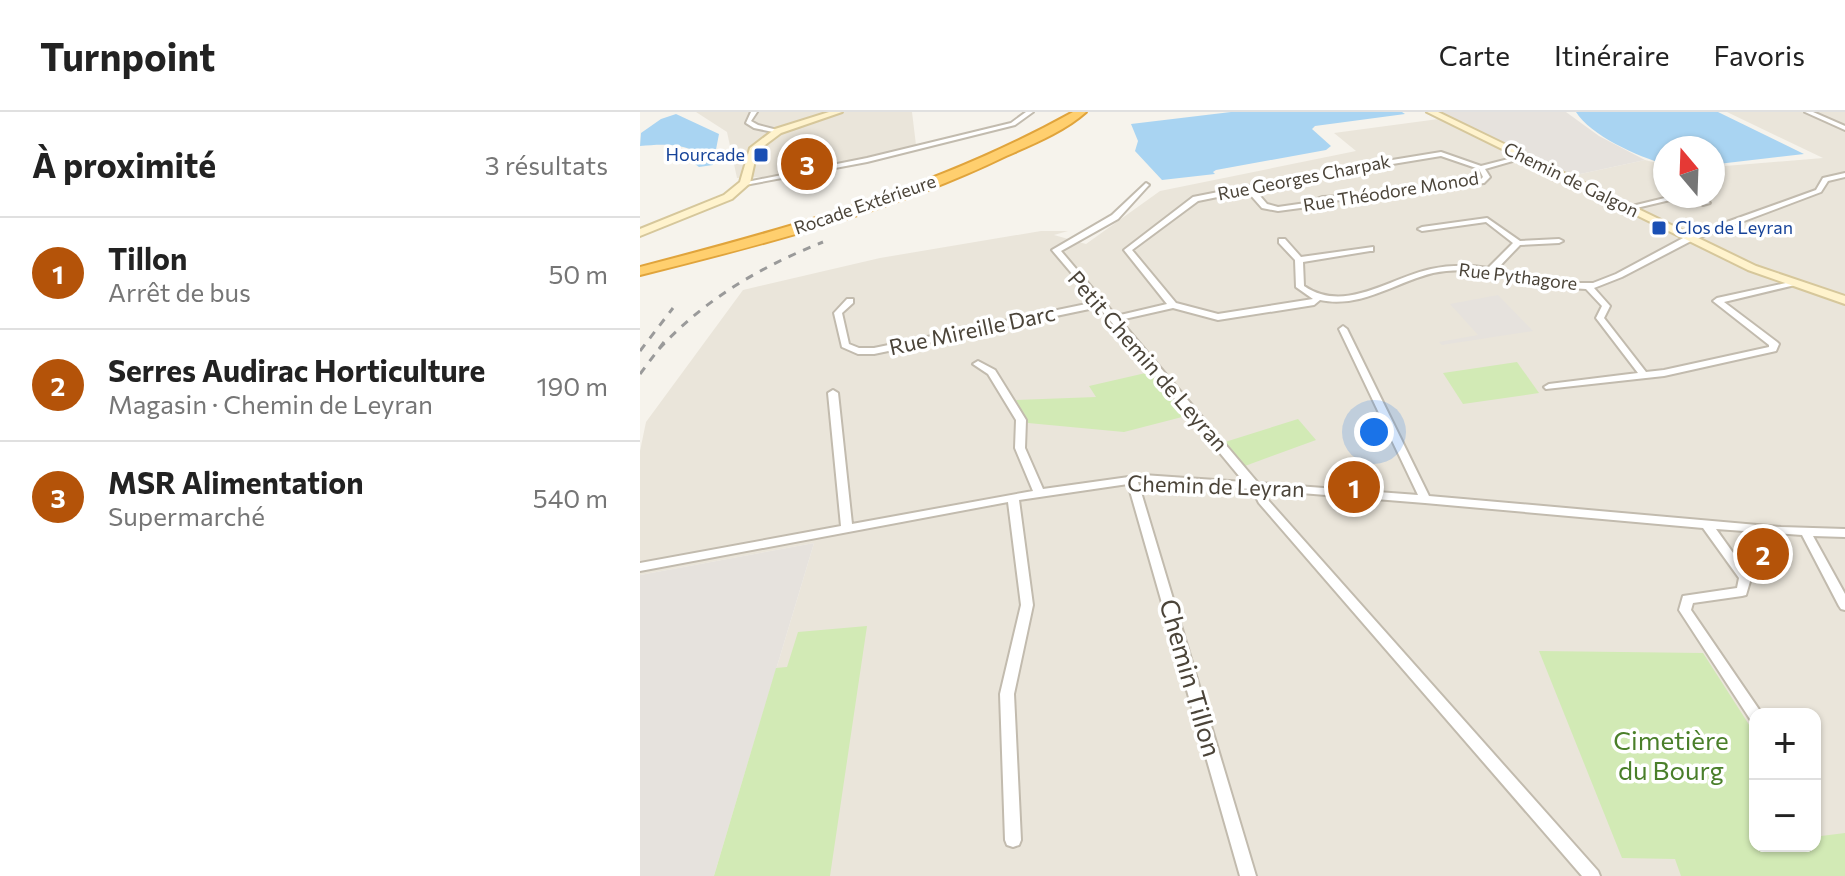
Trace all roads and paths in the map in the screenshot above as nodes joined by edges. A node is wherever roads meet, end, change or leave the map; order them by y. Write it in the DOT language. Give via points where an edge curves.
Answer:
graph roads {
  1 [pos="754,112"];
  2 [pos="838,112"];
  3 [pos="1030,112"];
  4 [pos="1065,112"];
  5 [pos="1081,112"];
  6 [pos="1431,112"];
  7 [pos="1808,112"];
  8 [pos="1845,128"];
  9 [pos="778,131"];
  10 [pos="1524,157"];
  11 [pos="1481,168"];
  12 [pos="1845,175"];
  13 [pos="745,183"];
  14 [pos="1146,185"];
  15 [pos="1249,188"];
  16 [pos="1653,203"];
  17 [pos="1628,208"];
  18 [pos="1422,229"];
  19 [pos="640,233"];
  20 [pos="1691,238"];
  21 [pos="1282,241"];
  22 [pos="1559,241"];
  23 [pos="1518,243"];
  24 [pos="1370,249"];
  25 [pos="1299,260"];
  26 [pos="640,262"];
  27 [pos="1491,270"];
  28 [pos="640,271"];
  29 [pos="1792,283"];
  30 [pos="1588,286"];
  31 [pos="1318,298"];
  32 [pos="1845,300"];
  33 [pos="850,301"];
  34 [pos="1100,304"];
  35 [pos="1173,305"];
  36 [pos="1113,319"];
  37 [pos="1343,329"];
  38 [pos="978,364"];
  39 [pos="1644,375"];
  40 [pos="1549,387"];
  41 [pos="833,393"];
  42 [pos="1132,480"];
  43 [pos="1251,485"];
  44 [pos="1039,493"];
  45 [pos="1013,498"];
  46 [pos="1425,499"];
  47 [pos="1707,525"];
  48 [pos="847,530"];
  49 [pos="1805,531"];
  50 [pos="1845,533"];
  51 [pos="640,567"];
  52 [pos="1845,606"];
  53 [pos="1750,708"];
  54 [pos="1013,840"];
  55 [pos="1248,876"];
  56 [pos="1592,876"];
  1 -- 9 [label="street" via="748,122"];
  2 -- 9 [label="main road"];
  3 -- 13 [label="street" via="1013,124"];
  4 -- 26 [label="highway" via="953,167 876,195"];
  5 -- 28 [label="highway, Rocade Extérieure" via="1022,145 887,200"];
  6 -- 10 [label="main road, Chemin de Galgon"];
  7 -- 8 [label="street"];
  9 -- 13 [label="main road" via="753,150"];
  10 -- 11 [label="street, Rue Théodore Monod"];
  10 -- 17 [label="main road, Chemin de Galgon"];
  11 -- 15 [label="street, Rue Georges Charpak" via="1441,154"];
  11 -- 15 [label="street, Rue Théodore Monod" via="1487,177 1482,182 1322,199 1278,209 1265,206"];
  12 -- 20 [label="street, Rue Pythagore" via="1825,179 1819,191 1773,210"];
  13 -- 19 [label="main road" via="698,212"];
  14 -- 34 [label="street, Petit Chemin de Leyran" via="1115,217 1056,250"];
  15 -- 35 [label="street, Rue Georges Charpak" via="1196,199 1128,253"];
  16 -- 17 [label="street"];
  17 -- 20 [label="main road, Chemin de Galgon"];
  18 -- 23 [label="street" via="1487,220"];
  20 -- 29 [label="main road, Chemin de Galgon"];
  20 -- 30 [label="street, Rue Pythagore"];
  21 -- 25 [label="street"];
  22 -- 23 [label="street"];
  23 -- 27 [label="street"];
  24 -- 25 [label="street"];
  25 -- 31 [label="street" via="1300,287"];
  27 -- 30 [label="street, Rue Pythagore" via="1526,280"];
  27 -- 31 [label="street, Rue Pythagore" via="1432,271 1385,290"];
  29 -- 32 [label="main road, Chemin de Galgon"];
  29 -- 39 [label="street" via="1717,301 1776,347"];
  30 -- 39 [label="street" via="1606,306 1600,318"];
  31 -- 35 [label="street, Rue Pythagore" via="1218,317"];
  33 -- 34 [label="street, Rue Mireille Darc" via="838,313 845,345 865,351"];
  34 -- 36 [label="street, Petit Chemin de Leyran"];
  35 -- 36 [label="street"];
  36 -- 43 [label="street, Petit Chemin de Leyran"];
  37 -- 46 [label="street"];
  38 -- 44 [label="street" via="992,372 1021,420 1020,448"];
  39 -- 40 [label="street"];
  41 -- 48 [label="street"];
  42 -- 43 [label="street, Chemin de Leyran"];
  42 -- 44 [label="street, Chemin de Leyran"];
  42 -- 55 [label="street, Chemin Tillon"];
  43 -- 46 [label="street, Chemin de Leyran"];
  43 -- 56 [label="street, Petit Chemin de Leyran"];
  44 -- 45 [label="street, Chemin de Leyran"];
  45 -- 48 [label="street, Chemin de Leyran"];
  45 -- 54 [label="street" via="1027,605 1007,694"];
  46 -- 47 [label="street, Chemin de Leyran"];
  47 -- 49 [label="street, Chemin de Leyran"];
  47 -- 53 [label="street" via="1745,578 1742,592 1687,599 1685,610"];
  48 -- 51 [label="street, Chemin de Leyran"];
  49 -- 50 [label="street, Chemin de Leyran"];
  49 -- 52 [label="street"];
}
